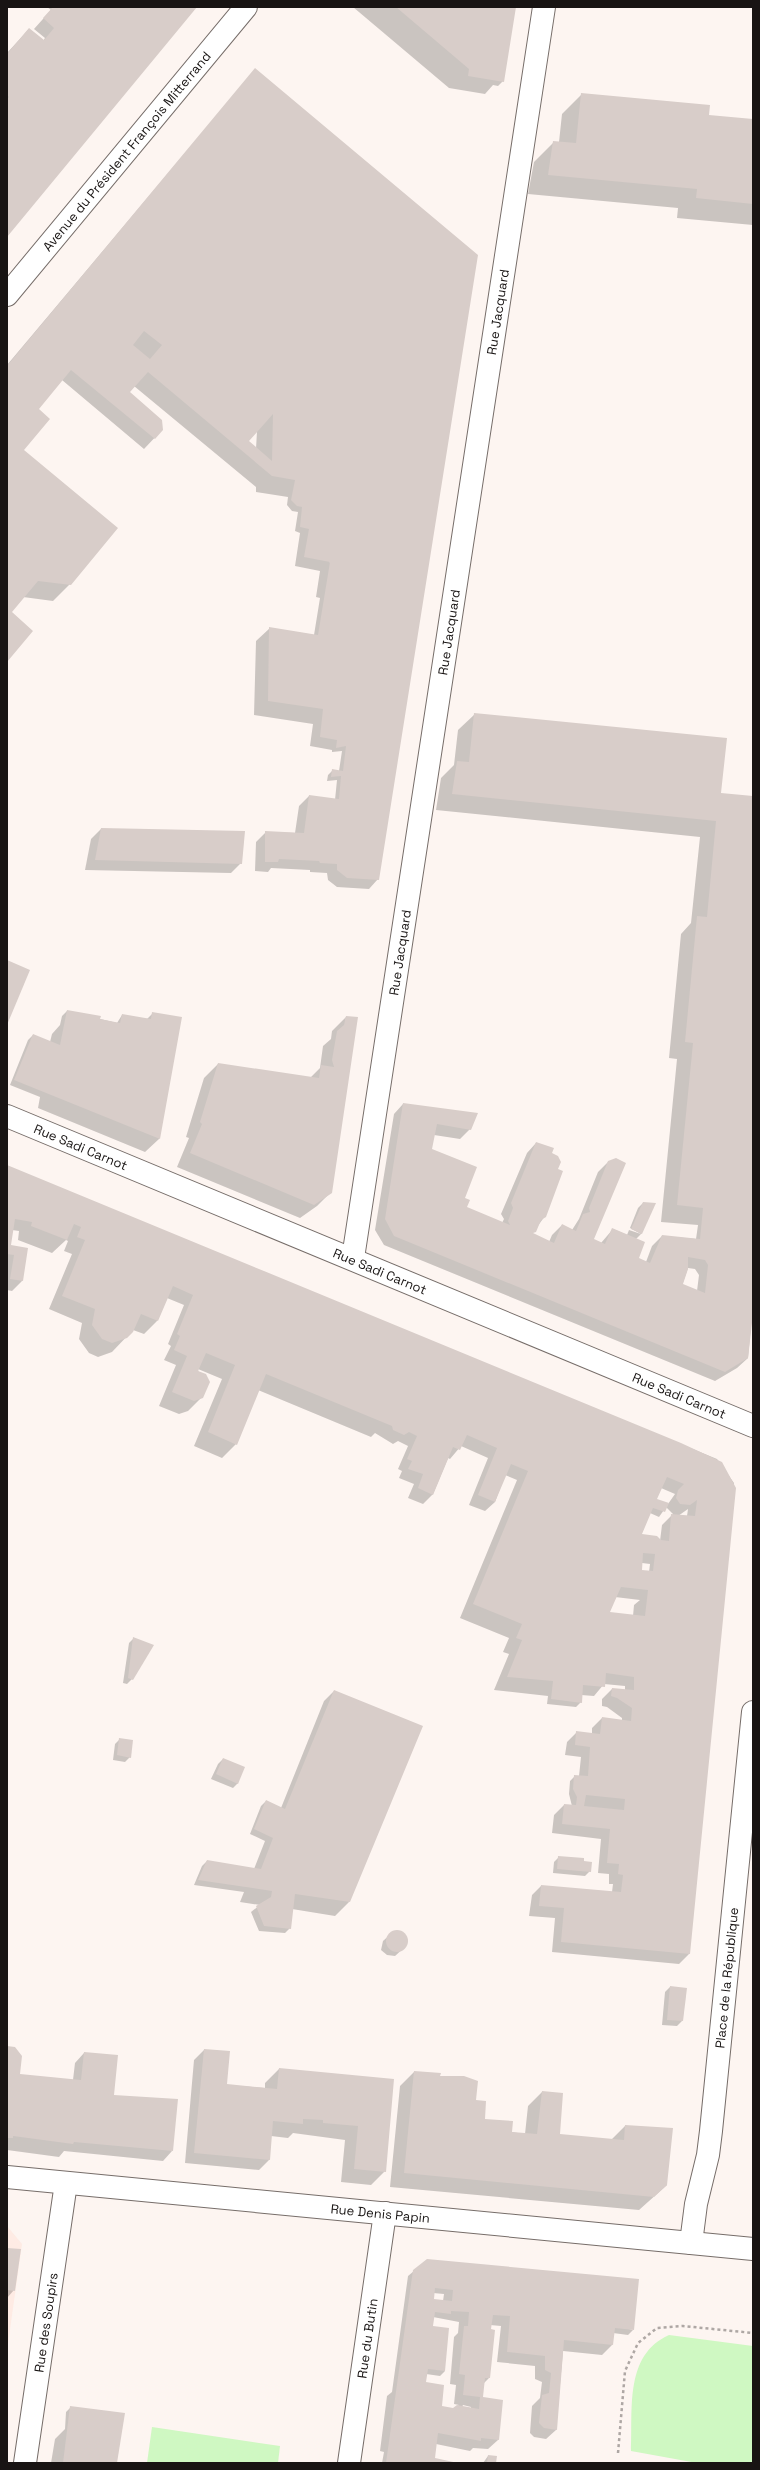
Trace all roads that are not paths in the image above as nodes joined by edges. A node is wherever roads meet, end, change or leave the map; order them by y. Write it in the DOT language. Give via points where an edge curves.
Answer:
graph roads {
  1 [pos="246,7"];
  2 [pos="544,7"];
  3 [pos="7,295"];
  4 [pos="7,1116"];
  5 [pos="352,1258"];
  6 [pos="753,1426"];
  7 [pos="753,1712"];
  8 [pos="7,2177"];
  9 [pos="66,2183"];
  10 [pos="385,2213"];
  11 [pos="691,2242"];
  12 [pos="753,2249"];
  13 [pos="25,2463"];
  14 [pos="349,2463"];
  1 -- 3 [label="street, Avenue du Président François Mitterrand"];
  2 -- 5 [label="street, Rue Jacquard"];
  4 -- 5 [label="street, Rue Sadi Carnot"];
  5 -- 6 [label="street, Rue Sadi Carnot"];
  7 -- 11 [label="street, Place de la République" via="711,2131"];
  8 -- 9 [label="street, Rue Denis Papin"];
  9 -- 10 [label="street, Rue Denis Papin"];
  9 -- 13 [label="street, Rue des Soupirs"];
  10 -- 11 [label="street, Rue Denis Papin"];
  10 -- 14 [label="street, Rue du Butin"];
  11 -- 12 [label="street, Rue Denis Papin"];
}
